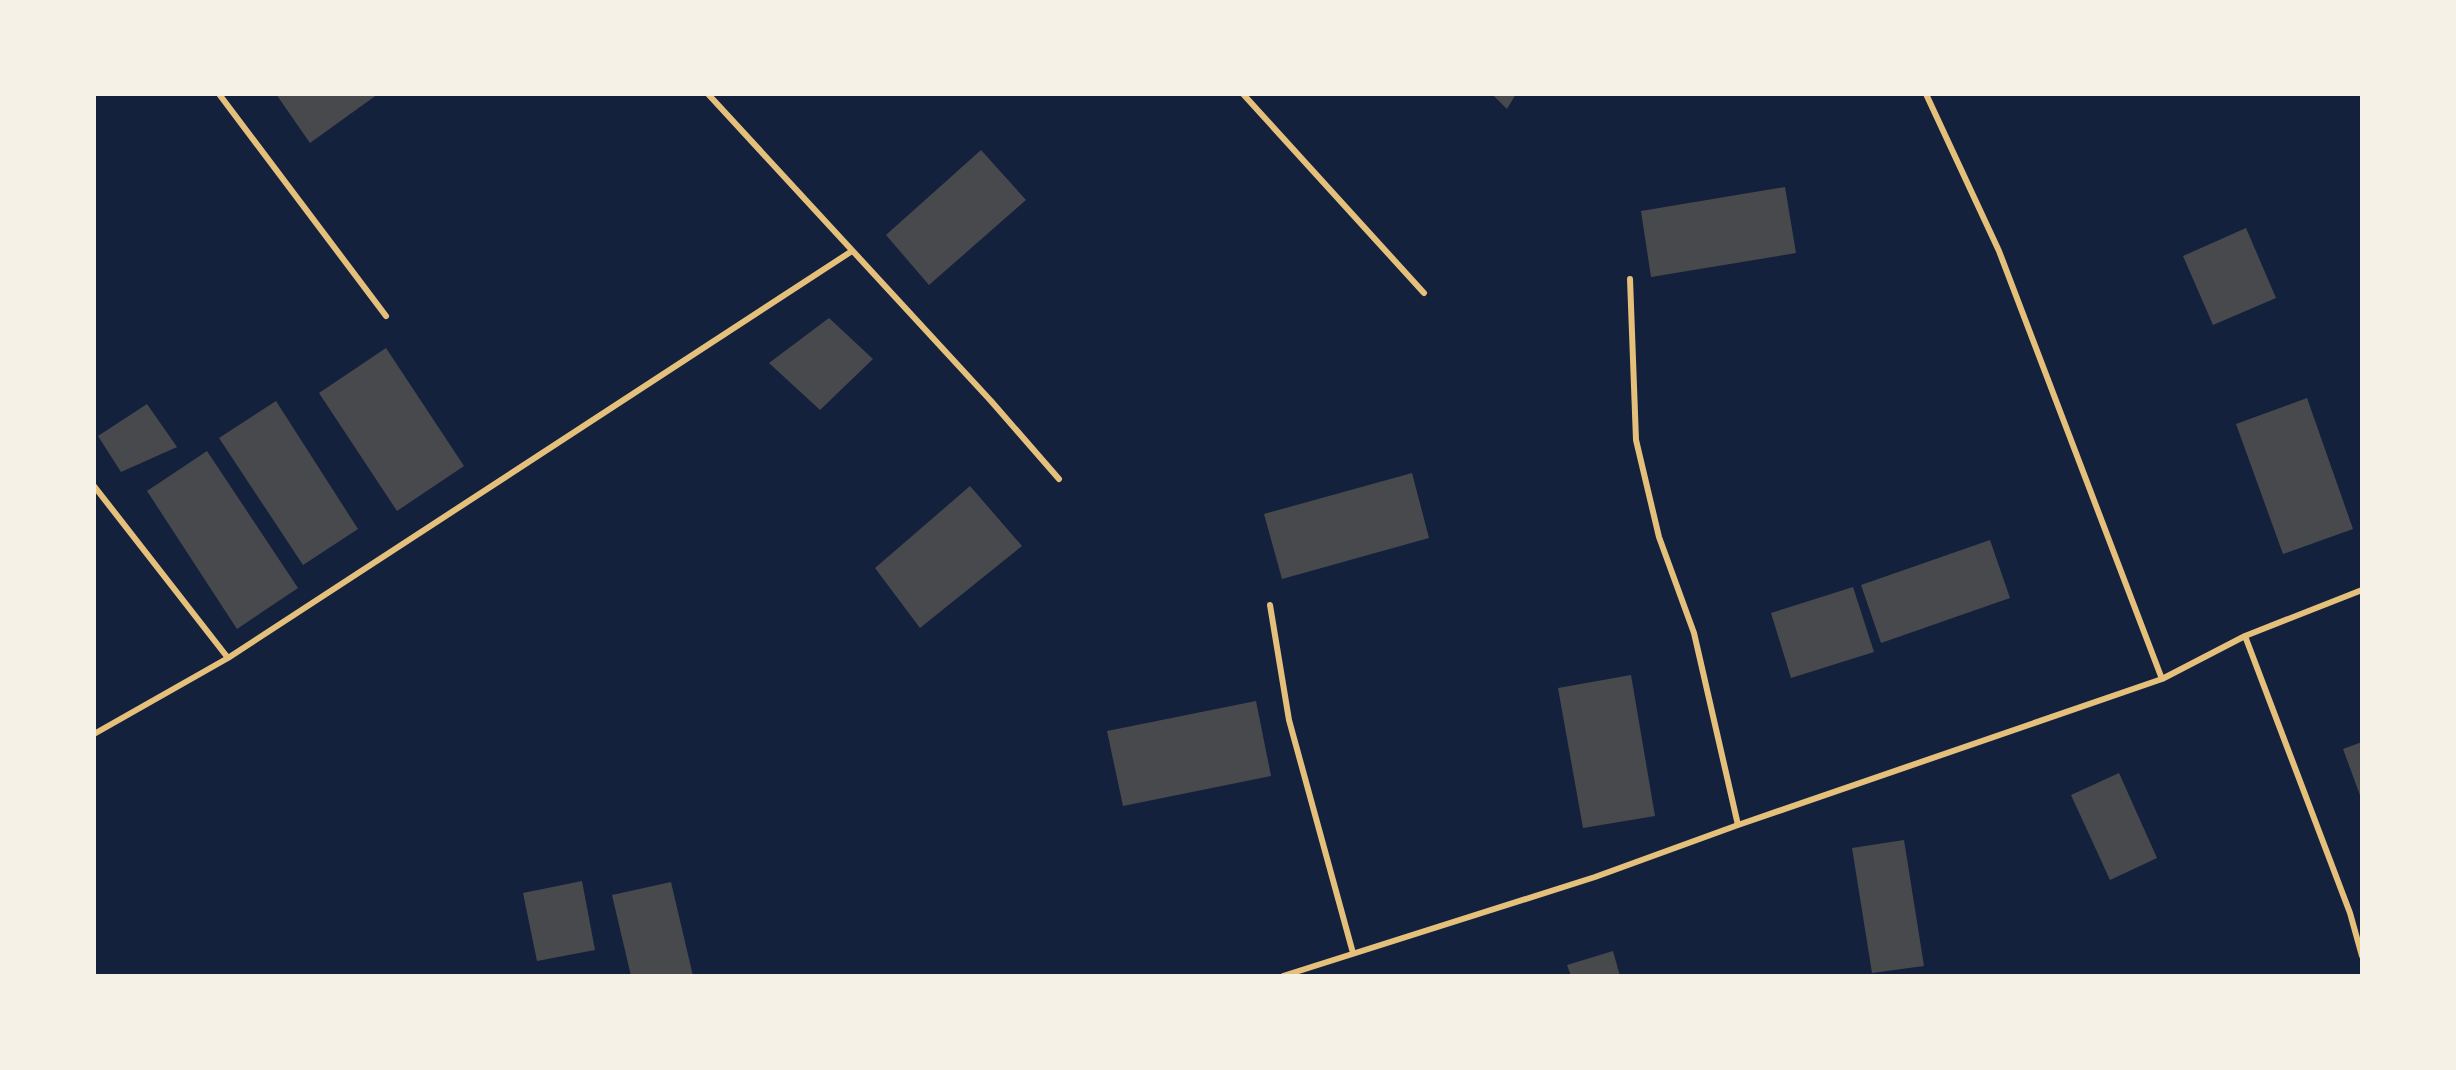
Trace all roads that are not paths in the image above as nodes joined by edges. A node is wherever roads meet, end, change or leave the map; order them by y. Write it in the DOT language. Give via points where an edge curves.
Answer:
graph roads {
  1 [pos="219,94"];
  2 [pos="708,94"];
  3 [pos="1243,94"];
  4 [pos="1926,94"];
  5 [pos="852,251"];
  6 [pos="1630,279"];
  7 [pos="1424,292"];
  8 [pos="386,316"];
  9 [pos="1059,479"];
  10 [pos="94,486"];
  11 [pos="2361,590"];
  12 [pos="1270,605"];
  13 [pos="2245,636"];
  14 [pos="228,658"];
  15 [pos="2162,679"];
  16 [pos="94,734"];
  17 [pos="1738,825"];
  18 [pos="1353,953"];
  19 [pos="2361,956"];
  20 [pos="1283,975"];
  1 -- 8 [label="street"];
  2 -- 5 [label="street"];
  3 -- 7 [label="street"];
  4 -- 15 [label="street" via="1999,251"];
  5 -- 9 [label="street"];
  5 -- 14 [label="street"];
  6 -- 17 [label="street" via="1636,440 1659,537 1694,633"];
  10 -- 14 [label="street"];
  11 -- 13 [label="street"];
  12 -- 18 [label="street" via="1289,720"];
  13 -- 15 [label="street"];
  13 -- 19 [label="street" via="2350,913"];
  14 -- 16 [label="street"];
  15 -- 17 [label="street"];
  17 -- 18 [label="street" via="1595,877"];
  18 -- 20 [label="street"];
}
